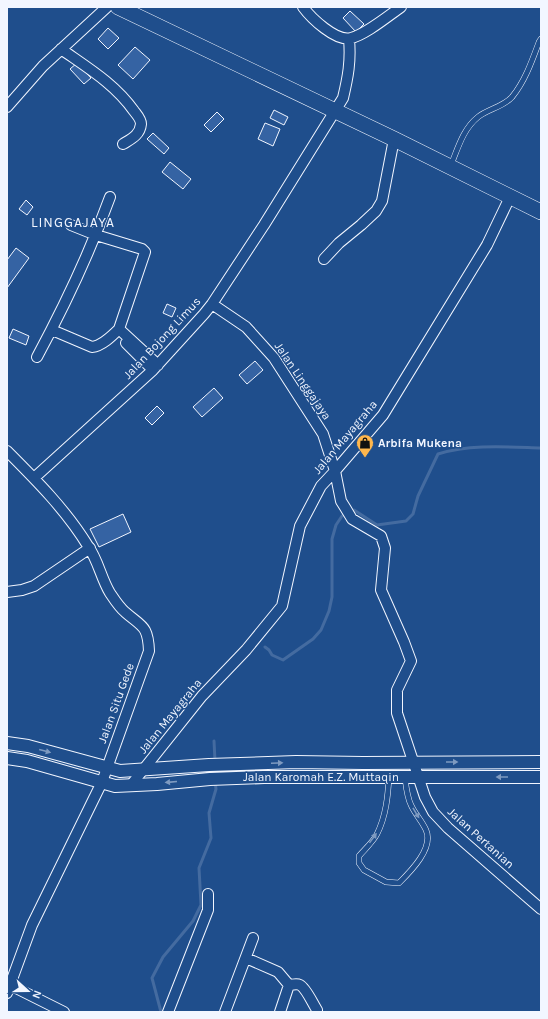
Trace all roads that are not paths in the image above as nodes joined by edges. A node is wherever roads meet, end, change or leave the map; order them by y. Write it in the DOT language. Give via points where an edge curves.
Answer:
graph roads {
  1 [pos="107,7"];
  2 [pos="118,7"];
  3 [pos="303,7"];
  4 [pos="401,7"];
  5 [pos="349,39"];
  6 [pos="541,39"];
  7 [pos="61,49"];
  8 [pos="7,107"];
  9 [pos="334,111"];
  10 [pos="394,139"];
  11 [pos="123,144"];
  12 [pos="450,168"];
  13 [pos="110,196"];
  14 [pos="510,197"];
  15 [pos="541,212"];
  16 [pos="71,225"];
  17 [pos="96,235"];
  18 [pos="324,259"];
  19 [pos="212,304"];
  20 [pos="52,330"];
  21 [pos="117,331"];
  22 [pos="37,357"];
  23 [pos="155,367"];
  24 [pos="7,451"];
  25 [pos="335,471"];
  26 [pos="34,478"];
  27 [pos="352,519"];
  28 [pos="90,548"];
  29 [pos="7,592"];
  30 [pos="7,743"];
  31 [pos="7,758"];
  32 [pos="413,762"];
  33 [pos="541,762"];
  34 [pos="106,768"];
  35 [pos="143,770"];
  36 [pos="389,776"];
  37 [pos="418,776"];
  38 [pos="404,777"];
  39 [pos="541,777"];
  40 [pos="102,782"];
  41 [pos="131,785"];
  42 [pos="208,894"];
  43 [pos="541,909"];
  44 [pos="253,938"];
  45 [pos="246,958"];
  46 [pos="290,986"];
  47 [pos="8,989"];
  48 [pos="317,1010"];
  49 [pos="64,1012"];
  50 [pos="168,1012"];
  51 [pos="225,1012"];
  52 [pos="280,1012"];
  1 -- 7 [label="street"];
  2 -- 9 [label="main road"];
  3 -- 5 [label="street" via="316,22 334,34"];
  4 -- 5 [label="street" via="358,36"];
  5 -- 9 [label="street, Jalan Bojong Limus" via="349,76 342,98"];
  6 -- 12 [label="lane" via="528,72 511,97 478,117 463,135"];
  7 -- 8 [label="street"];
  7 -- 11 [label="street" via="114,87 140,120 139,133"];
  9 -- 10 [label="main road"];
  9 -- 19 [label="street, Jalan Bojong Limus"];
  10 -- 12 [label="main road"];
  10 -- 18 [label="street" via="382,201 376,211"];
  12 -- 14 [label="main road"];
  13 -- 17 [label="street"];
  14 -- 15 [label="main road"];
  14 -- 25 [label="street, Jalan Mayagraha" via="487,245 383,415"];
  16 -- 17 [label="street"];
  17 -- 20 [label="street"];
  17 -- 21 [label="street" via="145,252"];
  19 -- 23 [label="street, Jalan Bojong Limus"];
  19 -- 25 [label="street, Jalan Linggajaya" via="246,327 274,358 323,434"];
  20 -- 21 [label="street" via="92,347 98,346"];
  20 -- 22 [label="street"];
  21 -- 23 [label="street"];
  23 -- 26 [label="street, Jalan Bojong Limus"];
  24 -- 26 [label="street, Jalan Situ Gede"];
  25 -- 27 [label="street, Jalan Linggajaya" via="341,501"];
  25 -- 35 [label="street, Jalan Mayagraha" via="321,486 300,526 282,606 246,650 202,696"];
  26 -- 28 [label="street, Jalan Situ Gede" via="76,526"];
  27 -- 32 [label="street, Jalan Pertanian" via="381,536 385,548 381,590 411,661 397,690 397,713"];
  28 -- 29 [label="street" via="34,586"];
  28 -- 34 [label="street, Jalan Situ Gede" via="109,591 123,611 143,626 148,637 148,651"];
  30 -- 34 [label="street, Jalan Karomah E.Z. Muttaqin, one-way" via="28,746"];
  31 -- 40 [label="street, Jalan Karomah E.Z. Muttaqin" via="27,760"];
  32 -- 33 [label="street, Jalan Karomah E.Z. Muttaqin, one-way"];
  35 -- 32 [label="street, Jalan Karomah E.Z. Muttaqin, one-way" via="296,762"];
  32 -- 37 [label="street, Jalan Pertanian"];
  34 -- 35 [label="street, Jalan Karomah E.Z. Muttaqin" via="120,772"];
  34 -- 40 [label="street, Jalan Situ Gede"];
  35 -- 41 [label="street, Jalan Mayagraha"];
  36 -- 38 [label="street, Jalan Karomah E.Z. Muttaqin"];
  38 -- 36 [label="lane, one-way" via="410,804 427,831 427,844 410,872 399,883 386,882 364,870 359,862 359,856 376,835 384,814"];
  36 -- 41 [label="street, Jalan Karomah E.Z. Muttaqin, one-way" via="237,778"];
  37 -- 38 [label="street, Jalan Karomah E.Z. Muttaqin"];
  39 -- 37 [label="street, Jalan Karomah E.Z. Muttaqin, one-way"];
  37 -- 43 [label="street, Jalan Pertanian" via="433,812"];
  40 -- 41 [label="street, Jalan Karomah E.Z. Muttaqin" via="115,786"];
  40 -- 47 [label="street, Jalan Situ Gede" via="32,925"];
  42 -- 50 [label="street" via="208,910"];
  44 -- 45 [label="street"];
  45 -- 46 [label="street" via="278,972"];
  45 -- 51 [label="street"];
  46 -- 48 [label="street" via="300,985"];
  46 -- 52 [label="street"];
  47 -- 49 [label="street"];
}
